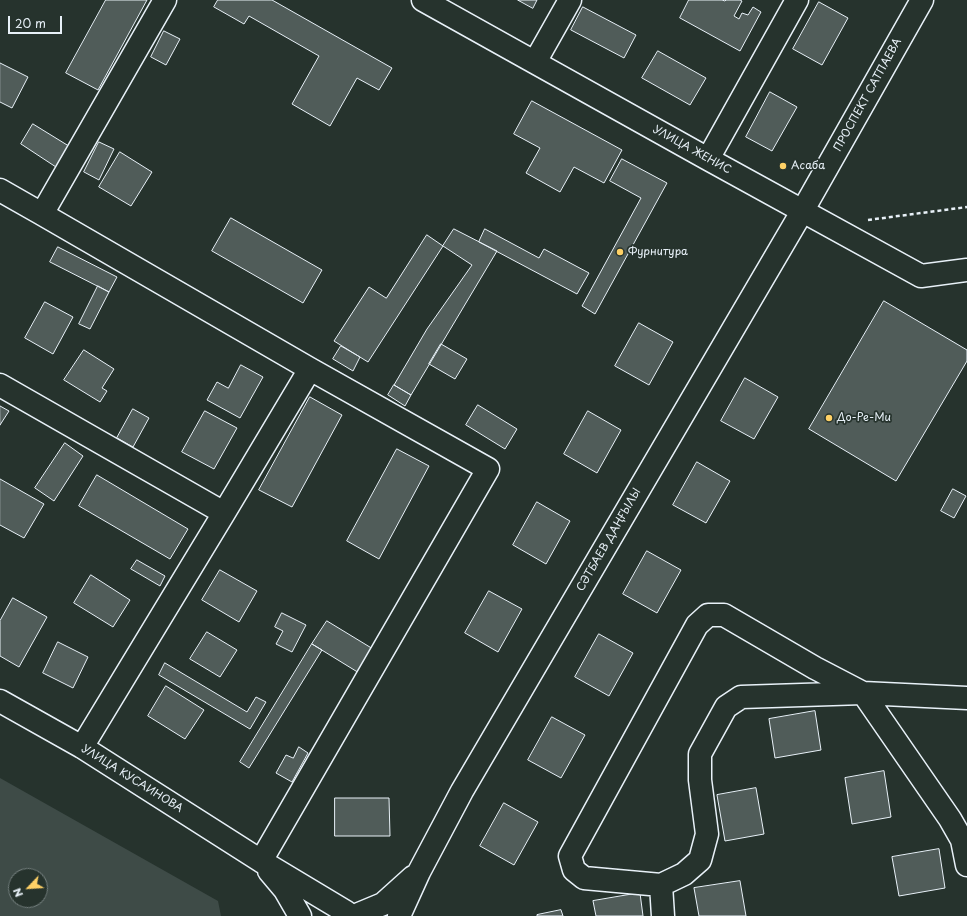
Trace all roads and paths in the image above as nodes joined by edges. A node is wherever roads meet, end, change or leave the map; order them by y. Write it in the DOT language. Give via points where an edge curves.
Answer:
graph roads {
  1 [pos="165,0"];
  2 [pos="423,0"];
  3 [pos="570,0"];
  4 [pos="797,0"];
  5 [pos="922,0"];
  6 [pos="535,62"];
  7 [pos="708,159"];
  8 [pos="0,190"];
  9 [pos="967,207"];
  10 [pos="803,210"];
  11 [pos="42,214"];
  12 [pos="868,220"];
  13 [pos="967,270"];
  14 [pos="310,369"];
  15 [pos="0,385"];
  16 [pos="224,514"];
  17 [pos="863,693"];
  18 [pos="967,698"];
  19 [pos="0,701"];
  20 [pos="82,747"];
  21 [pos="261,861"];
  22 [pos="967,865"];
  23 [pos="419,872"];
  24 [pos="661,885"];
  25 [pos="352,914"];
  26 [pos="300,916"];
  27 [pos="399,916"];
  28 [pos="663,916"];
  1 -- 11 [label="street"];
  2 -- 6 [label="street, УЛИЦА ЖЕНИС"];
  3 -- 6 [label="street"];
  4 -- 7 [label="street"];
  5 -- 10 [label="street, ПРОСПЕКТ САТПАЕВА"];
  6 -- 7 [label="street, УЛИЦА ЖЕНИС"];
  7 -- 10 [label="street, УЛИЦА ЖЕНИС"];
  8 -- 11 [label="street"];
  9 -- 12 [label="path"];
  10 -- 13 [label="street, УЛИЦА ЖЕНИС" via="921,276"];
  10 -- 23 [label="street, СӘТБАЕВ ДАҢҒЫЛЫ" via="466,784"];
  11 -- 14 [label="street"];
  14 -- 16 [label="street"];
  14 -- 21 [label="street" via="488,469"];
  15 -- 16 [label="street"];
  16 -- 20 [label="street"];
  17 -- 18 [label="street"];
  17 -- 22 [label="street" via="950,819 962,840"];
  17 -- 24 [label="street" via="741,697 726,708 700,754 700,780 707,834 700,860 684,874"];
  17 -- 24 [label="street" via="724,614 708,615 697,625 570,856 574,870 584,878"];
  19 -- 20 [label="street, УЛИЦА КУСАИНОВА"];
  20 -- 21 [label="street, УЛИЦА КУСАИНОВА"];
  21 -- 25 [label="street, УЛИЦА КУСАИНОВА"];
  21 -- 26 [label="street" via="285,890"];
  23 -- 25 [label="street" via="383,904"];
  23 -- 27 [label="street"];
  24 -- 28 [label="street"];
}
